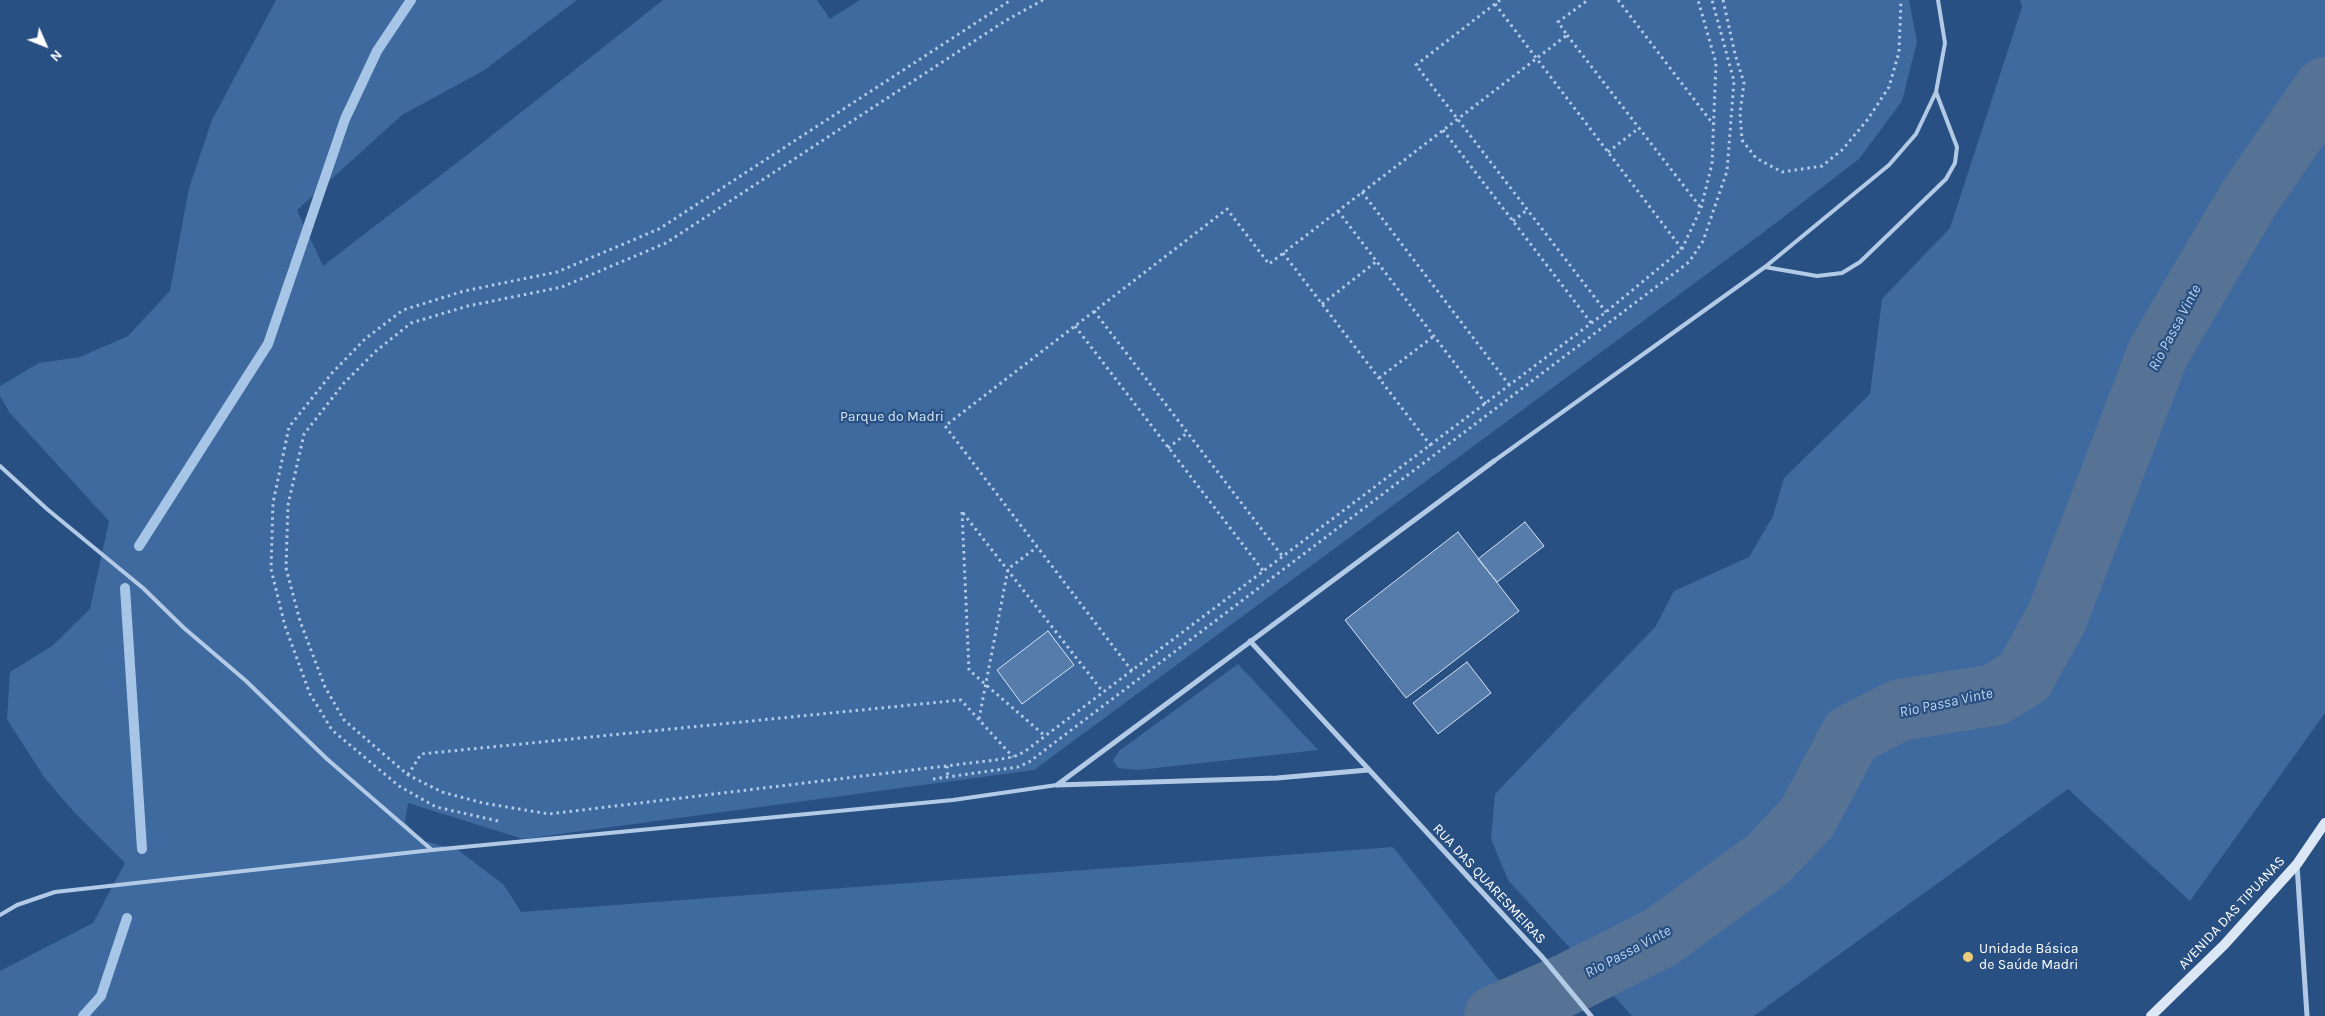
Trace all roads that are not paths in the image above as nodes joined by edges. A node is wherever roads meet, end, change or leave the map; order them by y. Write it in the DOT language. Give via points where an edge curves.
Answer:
graph roads {
  1 [pos="1938,0"];
  2 [pos="1936,92"];
  3 [pos="1765,267"];
  4 [pos="1494,461"];
  5 [pos="0,466"];
  6 [pos="1250,641"];
  7 [pos="1368,770"];
  8 [pos="1057,785"];
  9 [pos="2325,823"];
  10 [pos="432,850"];
  11 [pos="2297,864"];
  12 [pos="0,914"];
  13 [pos="1591,1016"];
  14 [pos="2151,1016"];
  15 [pos="2308,1016"];
  1 -- 2 [label="lane" via="1945,43"];
  2 -- 3 [label="lane" via="1916,134 1889,164"];
  2 -- 3 [label="lane" via="1957,147 1955,163 1946,179 1860,262 1842,273 1817,276"];
  3 -- 4 [label="lane"];
  4 -- 6 [label="street"];
  5 -- 10 [label="lane" via="144,588 327,759"];
  6 -- 7 [label="street, RUA DAS QUARESMEIRAS"];
  6 -- 8 [label="street"];
  7 -- 8 [label="street" via="1277,778"];
  7 -- 13 [label="street, RUA DAS QUARESMEIRAS" via="1542,958"];
  8 -- 10 [label="lane" via="953,800"];
  9 -- 11 [label="main road, AVENIDA DAS TIPUANAS"];
  10 -- 12 [label="lane" via="55,892"];
  11 -- 14 [label="main road, AVENIDA DAS TIPUANAS" via="2224,945"];
  11 -- 15 [label="street"];
}
